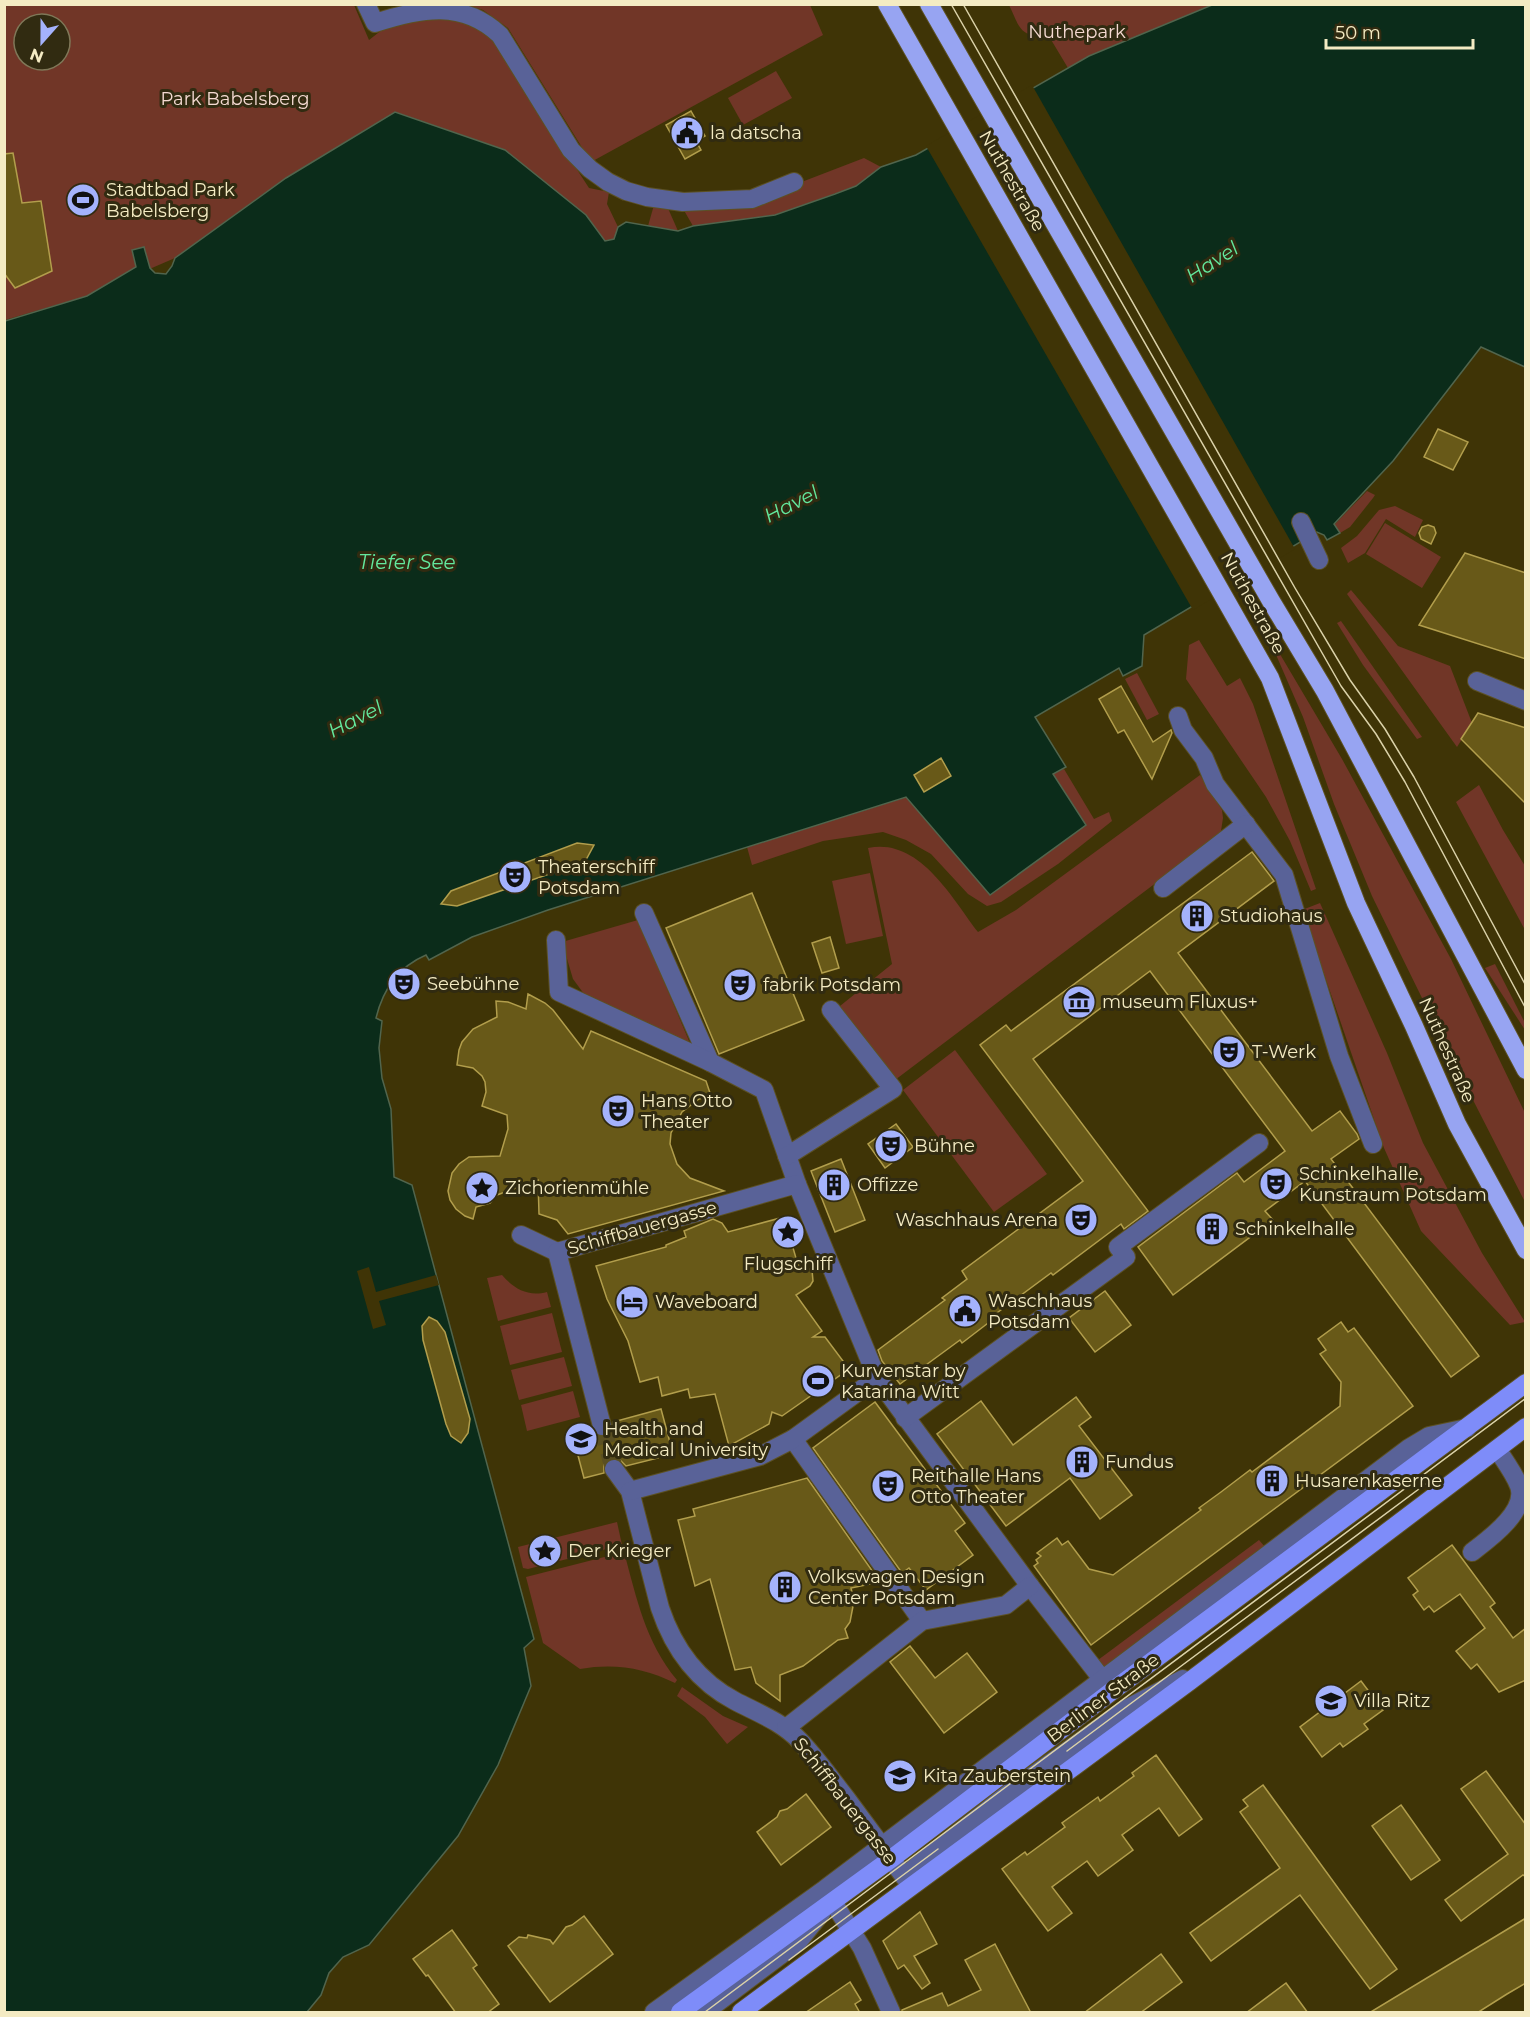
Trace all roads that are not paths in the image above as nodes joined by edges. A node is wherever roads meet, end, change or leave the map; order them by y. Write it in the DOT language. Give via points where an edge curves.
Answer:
graph roads {
  1 [pos="366,4"];
  2 [pos="887,4"];
  3 [pos="929,4"];
  4 [pos="794,182"];
  5 [pos="1300,522"];
  6 [pos="1319,560"];
  7 [pos="1477,681"];
  8 [pos="1526,701"];
  9 [pos="1178,716"];
  10 [pos="1246,824"];
  11 [pos="1163,888"];
  12 [pos="644,913"];
  13 [pos="556,940"];
  14 [pos="831,1010"];
  15 [pos="710,1062"];
  16 [pos="1526,1070"];
  17 [pos="1259,1143"];
  18 [pos="1373,1144"];
  19 [pos="787,1156"];
  20 [pos="797,1184"];
  21 [pos="521,1235"];
  22 [pos="1526,1250"];
  23 [pos="556,1252"];
  24 [pos="877,1378"];
  25 [pos="1526,1383"];
  26 [pos="905,1418"];
  27 [pos="602,1426"];
  28 [pos="1526,1427"];
  29 [pos="793,1439"];
  30 [pos="1497,1449"];
  31 [pos="614,1469"];
  32 [pos="630,1491"];
  33 [pos="1472,1552"];
  34 [pos="1030,1586"];
  35 [pos="922,1621"];
  36 [pos="1107,1685"];
  37 [pos="786,1728"];
  38 [pos="886,1853"];
  39 [pos="907,1881"];
  40 [pos="830,1904"];
  41 [pos="852,1930"];
  42 [pos="654,2013"];
  43 [pos="680,2013"];
  44 [pos="705,2013"];
  45 [pos="741,2013"];
  46 [pos="891,2013"];
  1 -- 4 [label="street" via="375,23 407,12 457,9 488,22 500,34 571,150 590,169 626,191 665,200 730,201 752,199"];
  2 -- 22 [label="highway, Nuthestraße" via="1270,678 1356,903 1457,1124"];
  3 -- 16 [label="highway, Nuthestraße" via="1324,691"];
  5 -- 6 [label="street"];
  7 -- 8 [label="street"];
  9 -- 10 [label="street" via="1215,784"];
  10 -- 11 [label="street"];
  10 -- 18 [label="street" via="1284,875 1339,1056"];
  12 -- 15 [label="street"];
  13 -- 15 [label="street" via="559,992"];
  14 -- 19 [label="street" via="892,1089"];
  15 -- 19 [label="street" via="764,1090"];
  17 -- 26 [label="street" via="1118,1247 1126,1257"];
  19 -- 20 [label="street"];
  20 -- 23 [label="street, Schiffbauergasse"];
  20 -- 24 [label="street"];
  21 -- 23 [label="street"];
  23 -- 27 [label="street, Schiffbauergasse"];
  24 -- 26 [label="street"];
  24 -- 29 [label="street"];
  25 -- 36 [label="main road, Berliner Straße"];
  26 -- 34 [label="street"];
  28 -- 30 [label="main road, Berliner Straße"];
  29 -- 32 [label="street" via="760,1456"];
  29 -- 35 [label="street"];
  30 -- 33 [label="street" via="1520,1488 1520,1498 1498,1532"];
  30 -- 39 [label="main road, Berliner Straße" via="1212,1664"];
  31 -- 32 [label="street, Schiffbauergasse"];
  32 -- 37 [label="street, Schiffbauergasse" via="665,1624 682,1654 717,1690"];
  34 -- 35 [label="street" via="1006,1605"];
  34 -- 36 [label="street"];
  35 -- 37 [label="street"];
  36 -- 38 [label="main road, Berliner Straße"];
  37 -- 38 [label="street, Schiffbauergasse" via="821,1766"];
  38 -- 39 [label="street, Schiffbauergasse"];
  38 -- 40 [label="main road, Berliner Straße"];
  38 -- 42 [label="street"];
  39 -- 41 [label="main road, Berliner Straße"];
  40 -- 41 [label="street"];
  40 -- 43 [label="main road, Berliner Straße"];
  40 -- 44 [label="street" via="798,1942"];
  41 -- 45 [label="main road, Berliner Straße"];
  41 -- 46 [label="street"];
}
